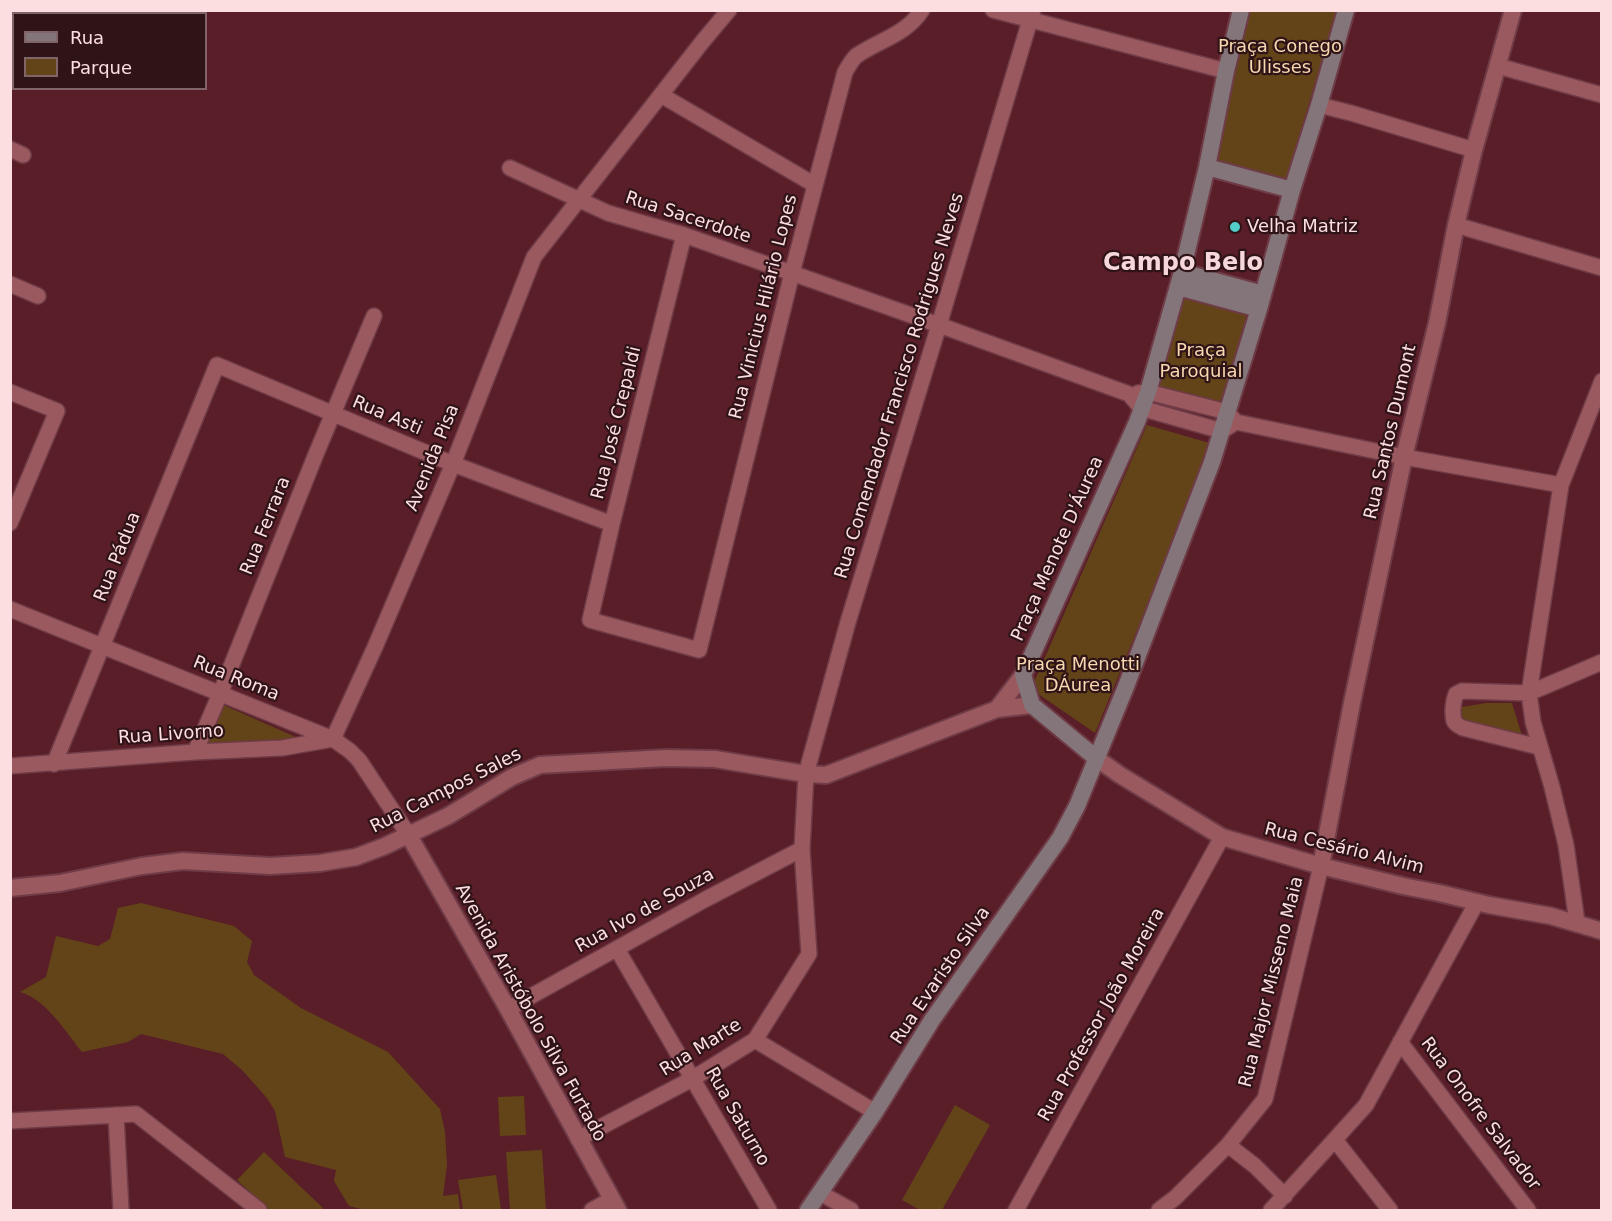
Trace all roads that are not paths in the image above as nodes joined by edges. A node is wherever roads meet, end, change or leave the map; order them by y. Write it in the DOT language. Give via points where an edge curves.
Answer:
graph roads {
  1 [pos="729,10"];
  2 [pos="922,10"];
  3 [pos="993,10"];
  4 [pos="1241,10"];
  5 [pos="1346,10"];
  6 [pos="1513,10"];
  7 [pos="1031,16"];
  8 [pos="1498,66"];
  9 [pos="1226,71"];
  10 [pos="661,95"];
  11 [pos="1602,95"];
  12 [pos="1319,105"];
  13 [pos="1474,150"];
  14 [pos="1208,160"];
  15 [pos="510,168"];
  16 [pos="815,185"];
  17 [pos="1292,190"];
  18 [pos="578,200"];
  19 [pos="1456,225"];
  20 [pos="684,235"];
  21 [pos="1602,268"];
  22 [pos="792,273"];
  23 [pos="1180,280"];
  24 [pos="10,285"];
  25 [pos="38,296"];
  26 [pos="1261,302"];
  27 [pos="374,316"];
  28 [pos="939,325"];
  29 [pos="218,365"];
  30 [pos="1602,381"];
  31 [pos="10,392"];
  32 [pos="1145,400"];
  33 [pos="333,414"];
  34 [pos="1228,422"];
  35 [pos="1404,457"];
  36 [pos="453,464"];
  37 [pos="1561,485"];
  38 [pos="10,523"];
  39 [pos="612,524"];
  40 [pos="10,609"];
  41 [pos="590,620"];
  42 [pos="103,645"];
  43 [pos="1602,662"];
  44 [pos="1023,675"];
  45 [pos="1529,693"];
  46 [pos="220,694"];
  47 [pos="1032,705"];
  48 [pos="997,709"];
  49 [pos="333,739"];
  50 [pos="1539,747"];
  51 [pos="195,752"];
  52 [pos="1096,758"];
  53 [pos="54,764"];
  54 [pos="10,766"];
  55 [pos="806,774"];
  56 [pos="408,834"];
  57 [pos="1222,837"];
  58 [pos="802,849"];
  59 [pos="1321,866"];
  60 [pos="10,888"];
  61 [pos="1477,902"];
  62 [pos="1577,922"];
  63 [pos="1602,930"];
  64 [pos="617,949"];
  65 [pos="508,1009"];
  66 [pos="755,1040"];
  67 [pos="1400,1042"];
  68 [pos="692,1079"];
  69 [pos="875,1112"];
  70 [pos="116,1115"];
  71 [pos="10,1120"];
  72 [pos="578,1139"];
  73 [pos="1335,1140"];
  74 [pos="1228,1145"];
  75 [pos="820,1192"];
  76 [pos="1285,1196"];
  77 [pos="1178,1204"];
  78 [pos="615,1205"];
  79 [pos="121,1210"];
  80 [pos="259,1210"];
  81 [pos="592,1210"];
  82 [pos="769,1210"];
  83 [pos="808,1210"];
  84 [pos="851,1210"];
  85 [pos="1016,1210"];
  86 [pos="1159,1210"];
  87 [pos="1271,1210"];
  88 [pos="1390,1210"];
  89 [pos="1528,1210"];
  1 -- 10 [label="street, Avenida Pisa"];
  2 -- 16 [label="street, Rua Vinicius Hilário Lopes" via="904,30 854,57 845,72"];
  3 -- 7 [label="street"];
  4 -- 9 [label="main road"];
  5 -- 12 [label="main road"];
  6 -- 8 [label="street, Rua Santos Dumont"];
  7 -- 9 [label="street"];
  7 -- 28 [label="street, Rua Comendador Francisco Rodrigues Neves"];
  8 -- 11 [label="street"];
  8 -- 13 [label="street, Rua Santos Dumont"];
  9 -- 14 [label="main road"];
  10 -- 16 [label="street"];
  10 -- 18 [label="street, Avenida Pisa"];
  12 -- 13 [label="street"];
  12 -- 17 [label="main road"];
  13 -- 19 [label="street, Rua Santos Dumont"];
  14 -- 17 [label="main road"];
  14 -- 23 [label="main road, Praça Menote D'Áurea"];
  15 -- 18 [label="street, Rua Sacerdote"];
  16 -- 22 [label="street, Rua Vinicius Hilário Lopes"];
  17 -- 26 [label="main road"];
  18 -- 20 [label="street, Rua Sacerdote"];
  18 -- 36 [label="street, Avenida Pisa" via="534,256"];
  19 -- 21 [label="street"];
  19 -- 35 [label="street, Rua Santos Dumont"];
  20 -- 22 [label="street, Rua Sacerdote"];
  20 -- 39 [label="street, Rua José Crepaldi"];
  22 -- 28 [label="street, Rua Sacerdote"];
  22 -- 41 [label="street, Rua Vinicius Hilário Lopes" via="699,650"];
  23 -- 26 [label="main road"];
  23 -- 32 [label="main road, Praça Menote D'Áurea"];
  24 -- 25 [label="street"];
  26 -- 34 [label="main road"];
  27 -- 33 [label="street, Rua Ferrara"];
  28 -- 32 [label="street, Rua Sacerdote"];
  28 -- 55 [label="street, Rua Comendador Francisco Rodrigues Neves"];
  29 -- 33 [label="street, Rua Asti"];
  29 -- 42 [label="street, Rua Pádua"];
  30 -- 37 [label="street"];
  31 -- 38 [label="street" via="57,411"];
  32 -- 34 [label="street"];
  32 -- 44 [label="main road, Praça Menote D'Áurea"];
  33 -- 36 [label="street, Rua Asti"];
  33 -- 46 [label="street, Rua Ferrara"];
  34 -- 35 [label="street"];
  34 -- 52 [label="main road"];
  35 -- 37 [label="street"];
  35 -- 59 [label="street, Rua Santos Dumont"];
  36 -- 39 [label="street, Rua Asti"];
  36 -- 49 [label="street, Avenida Pisa"];
  37 -- 45 [label="street"];
  39 -- 41 [label="street, Rua José Crepaldi"];
  40 -- 42 [label="street, Rua Roma"];
  42 -- 46 [label="street, Rua Roma"];
  42 -- 53 [label="street, Rua Pádua"];
  43 -- 45 [label="street"];
  44 -- 47 [label="main road"];
  44 -- 48 [label="street"];
  45 -- 50 [label="street"];
  45 -- 50 [label="street" via="1462,691 1454,700 1454,721 1462,728"];
  46 -- 49 [label="street, Rua Roma"];
  46 -- 51 [label="street, Rua Ferrara"];
  47 -- 48 [label="street, Rua Campos Sales"];
  47 -- 52 [label="main road"];
  48 -- 55 [label="street, Rua Campos Sales" via="826,775"];
  49 -- 51 [label="street, Rua Livorno" via="282,748"];
  49 -- 56 [label="street, Rua Roma" via="359,760"];
  50 -- 62 [label="street" via="1566,845"];
  51 -- 53 [label="street, Rua Livorno"];
  52 -- 57 [label="street, Rua Cesário Alvim"];
  52 -- 69 [label="main road, Rua Evaristo Silva" via="1060,838 932,1020"];
  53 -- 54 [label="street, Rua Livorno"];
  55 -- 56 [label="street, Rua Campos Sales" via="715,759 540,765"];
  55 -- 58 [label="street, Rua Marte"];
  56 -- 60 [label="street, Rua Campos Sales" via="356,857 320,863 270,866 183,861"];
  56 -- 65 [label="street, Avenida Aristóbolo Silva Furtado"];
  57 -- 59 [label="street, Rua Cesário Alvim"];
  57 -- 85 [label="street, Rua Professor João Moreira"];
  58 -- 64 [label="street, Rua Ivo de Souza"];
  58 -- 66 [label="street, Rua Marte" via="809,954"];
  59 -- 61 [label="street, Rua Cesário Alvim"];
  59 -- 74 [label="street, Rua Major Misseno Maia" via="1265,1099"];
  61 -- 62 [label="street, Rua Cesário Alvim"];
  61 -- 67 [label="street"];
  62 -- 63 [label="street, Rua Cesário Alvim"];
  64 -- 65 [label="street, Rua Ivo de Souza"];
  64 -- 68 [label="street, Rua Saturno"];
  65 -- 72 [label="street, Avenida Aristóbolo Silva Furtado"];
  66 -- 68 [label="street, Rua Marte"];
  66 -- 69 [label="street"];
  67 -- 73 [label="street" via="1366,1105"];
  67 -- 89 [label="street, Rua Onofre Salvador"];
  68 -- 72 [label="street, Rua Marte"];
  68 -- 82 [label="street, Rua Saturno"];
  69 -- 75 [label="main road, Rua Evaristo Silva"];
  70 -- 71 [label="street"];
  70 -- 79 [label="street"];
  70 -- 80 [label="street" via="136,1114"];
  72 -- 78 [label="street, Avenida Aristóbolo Silva Furtado"];
  73 -- 76 [label="street"];
  73 -- 88 [label="street"];
  74 -- 76 [label="street"];
  74 -- 77 [label="street, Rua Major Misseno Maia"];
  75 -- 83 [label="main road, Rua Evaristo Silva"];
  75 -- 84 [label="street"];
  76 -- 87 [label="street"];
  77 -- 86 [label="street, Rua Major Misseno Maia"];
  78 -- 81 [label="street"];
}
